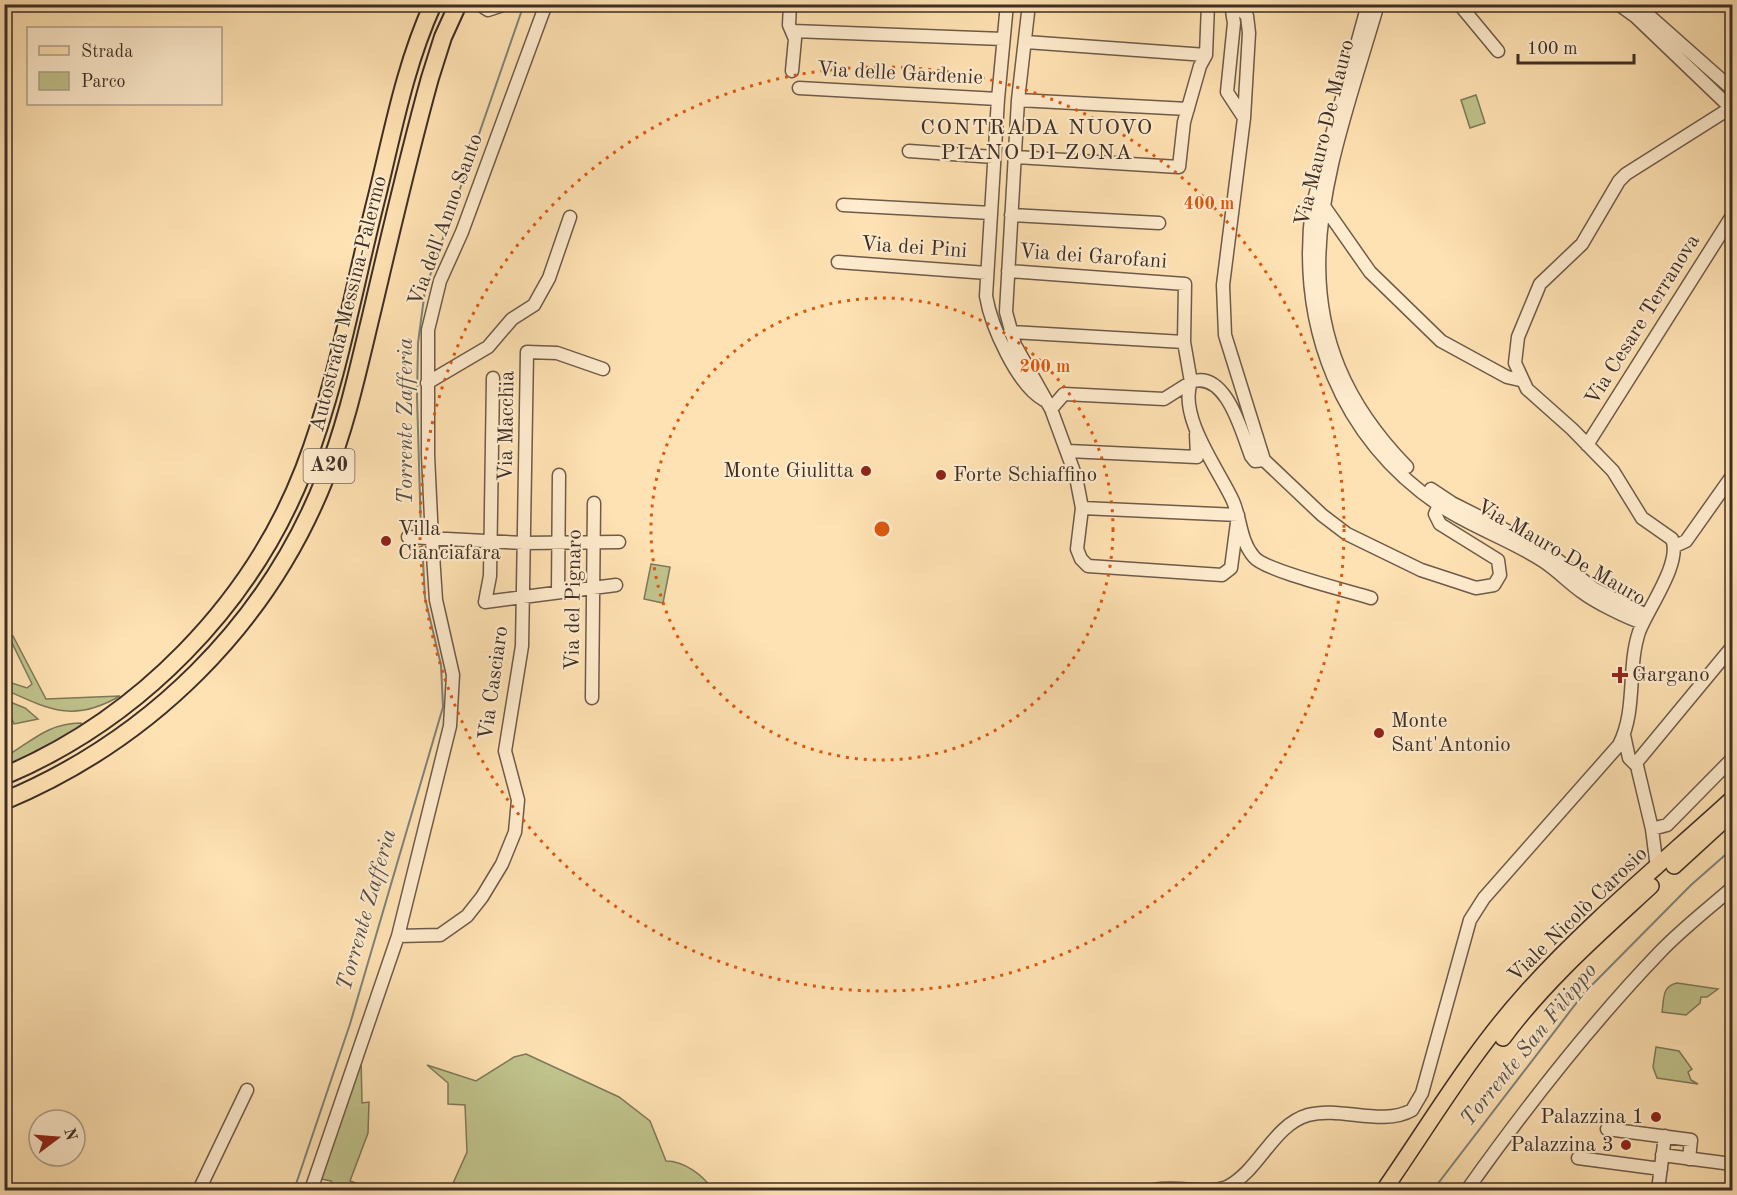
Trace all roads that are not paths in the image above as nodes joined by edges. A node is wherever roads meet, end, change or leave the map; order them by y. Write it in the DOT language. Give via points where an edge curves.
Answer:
graph roads {
  1 [pos="433,4"];
  2 [pos="458,4"];
  3 [pos="479,4"];
  4 [pos="506,4"];
  5 [pos="546,4"];
  6 [pos="790,4"];
  7 [pos="1007,4"];
  8 [pos="1029,4"];
  9 [pos="1208,4"];
  10 [pos="1231,4"];
  11 [pos="1235,4"];
  12 [pos="1368,4"];
  13 [pos="1378,4"];
  14 [pos="1459,4"];
  15 [pos="1618,4"];
  16 [pos="1636,4"];
  17 [pos="793,31"];
  18 [pos="1003,39"];
  19 [pos="1026,42"];
  20 [pos="1498,51"];
  21 [pos="1206,55"];
  22 [pos="792,71"];
  23 [pos="799,88"];
  24 [pos="1732,89"];
  25 [pos="998,99"];
  26 [pos="1018,100"];
  27 [pos="1732,108"];
  28 [pos="1188,109"];
  29 [pos="1244,118"];
  30 [pos="909,152"];
  31 [pos="994,157"];
  32 [pos="1014,157"];
  33 [pos="1319,201"];
  34 [pos="843,205"];
  35 [pos="991,213"];
  36 [pos="1011,215"];
  37 [pos="1732,216"];
  38 [pos="570,217"];
  39 [pos="1159,223"];
  40 [pos="838,262"];
  41 [pos="1008,271"];
  42 [pos="987,273"];
  43 [pos="1010,332"];
  44 [pos="1184,342"];
  45 [pos="603,369"];
  46 [pos="493,378"];
  47 [pos="1520,380"];
  48 [pos="1191,382"];
  49 [pos="427,383"];
  50 [pos="1049,406"];
  51 [pos="1195,424"];
  52 [pos="1587,445"];
  53 [pos="1068,451"];
  54 [pos="1264,460"];
  55 [pos="559,475"];
  56 [pos="1732,476"];
  57 [pos="1729,490"];
  58 [pos="594,503"];
  59 [pos="1439,505"];
  60 [pos="1082,508"];
  61 [pos="1238,515"];
  62 [pos="411,537"];
  63 [pos="430,540"];
  64 [pos="491,541"];
  65 [pos="559,542"];
  66 [pos="619,542"];
  67 [pos="524,543"];
  68 [pos="594,543"];
  69 [pos="1675,546"];
  70 [pos="616,585"];
  71 [pos="594,588"];
  72 [pos="558,592"];
  73 [pos="1371,598"];
  74 [pos="523,599"];
  75 [pos="1644,619"];
  76 [pos="1732,647"];
  77 [pos="592,698"];
  78 [pos="1624,735"];
  79 [pos="1732,759"];
  80 [pos="1636,763"];
  81 [pos="4,776"];
  82 [pos="1732,799"];
  83 [pos="4,801"];
  84 [pos="1732,813"];
  85 [pos="1652,831"];
  86 [pos="1673,860"];
  87 [pos="1657,868"];
  88 [pos="1732,888"];
  89 [pos="398,936"];
  90 [pos="247,1090"];
  91 [pos="1606,1129"];
  92 [pos="1665,1136"];
  93 [pos="1662,1155"];
  94 [pos="1578,1158"];
  95 [pos="1689,1159"];
  96 [pos="1732,1164"];
  97 [pos="1661,1168"];
  98 [pos="1661,1190"];
  99 [pos="199,1191"];
  100 [pos="311,1191"];
  101 [pos="1154,1191"];
  102 [pos="1383,1191"];
  103 [pos="1396,1191"];
  104 [pos="1467,1191"];
  1 -- 81 [label="highway, Autostrada Messina-Palermo / A20" via="407,73 322,417 305,468 276,531 207,629 155,679 67,745"];
  2 -- 83 [label="highway, Autostrada Messina-Palermo / A20" via="430,78 335,450 318,495 284,562 226,643 163,705 80,764"];
  3 -- 4 [label="street" via="495,10"];
  5 -- 49 [label="street, Via dell'Anno Santo" via="440,282 428,330"];
  6 -- 17 [label="street" via="789,25"];
  7 -- 18 [label="street"];
  8 -- 19 [label="street"];
  9 -- 21 [label="street"];
  10 -- 29 [label="street" via="1234,23 1227,92"];
  11 -- 29 [label="street" via="1247,16 1250,33"];
  12 -- 33 [label="street, Via Mauro De Mauro"];
  13 -- 33 [label="street, Via Mauro De Mauro"];
  14 -- 20 [label="street"];
  15 -- 27 [label="street"];
  16 -- 24 [label="street"];
  17 -- 18 [label="street"];
  17 -- 22 [label="street"];
  18 -- 25 [label="street"];
  19 -- 21 [label="street"];
  19 -- 26 [label="street"];
  21 -- 28 [label="street"];
  23 -- 25 [label="street, Via delle Gardenie"];
  25 -- 31 [label="street"];
  26 -- 28 [label="street"];
  26 -- 32 [label="street"];
  27 -- 47 [label="street" via="1626,174 1582,244 1546,275 1518,337 1515,363"];
  28 -- 32 [label="street" via="1179,166"];
  29 -- 54 [label="street" via="1223,285 1224,335"];
  30 -- 31 [label="street"];
  31 -- 35 [label="street"];
  32 -- 36 [label="street"];
  33 -- 47 [label="street" via="1370,272 1441,341 1496,372"];
  33 -- 59 [label="street, Via Mauro De Mauro" via="1308,238 1310,290 1329,370 1366,435 1412,484"];
  33 -- 75 [label="street, Via Mauro De Mauro" via="1317,253 1324,321 1342,378 1369,423 1404,465 1439,495 1545,550 1593,588"];
  34 -- 35 [label="street"];
  35 -- 42 [label="street"];
  36 -- 39 [label="street"];
  36 -- 41 [label="street"];
  37 -- 52 [label="street, Via Cesare Terranova"];
  38 -- 49 [label="street" via="538,300 512,319 488,347"];
  40 -- 42 [label="street, Via dei Pini"];
  41 -- 43 [label="street" via="1005,304"];
  41 -- 44 [label="street, Via dei Garofani" via="1185,284"];
  42 -- 50 [label="street" via="988,311 999,340 1031,390"];
  43 -- 44 [label="street"];
  43 -- 50 [label="street"];
  44 -- 48 [label="street"];
  45 -- 67 [label="street, Via Macchia" via="557,353 527,352"];
  46 -- 64 [label="street"];
  47 -- 52 [label="street"];
  48 -- 50 [label="street" via="1164,399 1064,394"];
  48 -- 51 [label="street" via="1187,392"];
  48 -- 54 [label="street" via="1211,383 1229,400 1251,456 1255,461"];
  49 -- 63 [label="street, Via dell'Anno Santo"];
  50 -- 53 [label="street"];
  51 -- 53 [label="street" via="1197,457"];
  51 -- 61 [label="street"];
  52 -- 69 [label="street" via="1617,476 1642,518 1672,539"];
  53 -- 60 [label="street"];
  54 -- 59 [label="street" via="1347,534 1421,570 1476,588 1494,585 1500,575 1498,560 1436,520"];
  55 -- 65 [label="street"];
  56 -- 57 [label="street"];
  57 -- 69 [label="street" via="1686,541"];
  58 -- 68 [label="street, Via del Pignaro"];
  59 -- 75 [label="street, Via Mauro De Mauro" via="1543,561 1589,597"];
  60 -- 61 [label="street"];
  60 -- 61 [label="street" via="1077,549 1088,566 1222,574 1231,568"];
  61 -- 73 [label="street" via="1240,532 1254,558 1276,569"];
  62 -- 63 [label="street"];
  63 -- 64 [label="street"];
  63 -- 89 [label="street, Via dell'Anno Santo" via="436,600 452,663 453,704 435,794"];
  64 -- 67 [label="street"];
  64 -- 74 [label="street" via="485,602"];
  65 -- 67 [label="street"];
  65 -- 68 [label="street"];
  65 -- 72 [label="street"];
  66 -- 68 [label="street"];
  67 -- 74 [label="street, Via Casciaro"];
  68 -- 71 [label="street, Via del Pignaro"];
  69 -- 75 [label="street" via="1674,560"];
  70 -- 71 [label="street"];
  71 -- 72 [label="street"];
  71 -- 77 [label="street, Via del Pignaro"];
  72 -- 74 [label="street"];
  74 -- 89 [label="street, Via Casciaro" via="521,656 505,747 518,800 512,840 482,897 453,928 435,937"];
  75 -- 78 [label="street" via="1634,655"];
  76 -- 80 [label="street"];
  78 -- 80 [label="street" via="1629,758"];
  78 -- 101 [label="street" via="1607,761 1484,898 1470,920 1422,1093 1412,1110 1392,1116 1322,1112 1308,1115 1290,1124 1229,1186 1216,1190"];
  79 -- 85 [label="street" via="1667,825"];
  80 -- 85 [label="street"];
  82 -- 86 [label="main road, Viale Nicolò Carosio"];
  84 -- 86 [label="main road, Viale Nicolò Carosio"];
  85 -- 86 [label="street"];
  85 -- 87 [label="street"];
  86 -- 87 [label="main road, Viale Nicolò Carosio"];
  86 -- 103 [label="main road, Viale Nicolò Carosio" via="1530,1004"];
  87 -- 102 [label="main road, Viale Nicolò Carosio" via="1567,949 1523,996"];
  88 -- 104 [label="street" via="1661,950 1590,1029"];
  89 -- 100 [label="street, Via dell'Anno Santo"];
  90 -- 99 [label="street"];
  91 -- 92 [label="street"];
  92 -- 93 [label="street"];
  92 -- 95 [label="street" via="1691,1140"];
  93 -- 95 [label="street"];
  93 -- 97 [label="street"];
  94 -- 97 [label="street"];
  95 -- 96 [label="street"];
  97 -- 98 [label="street"];
}
